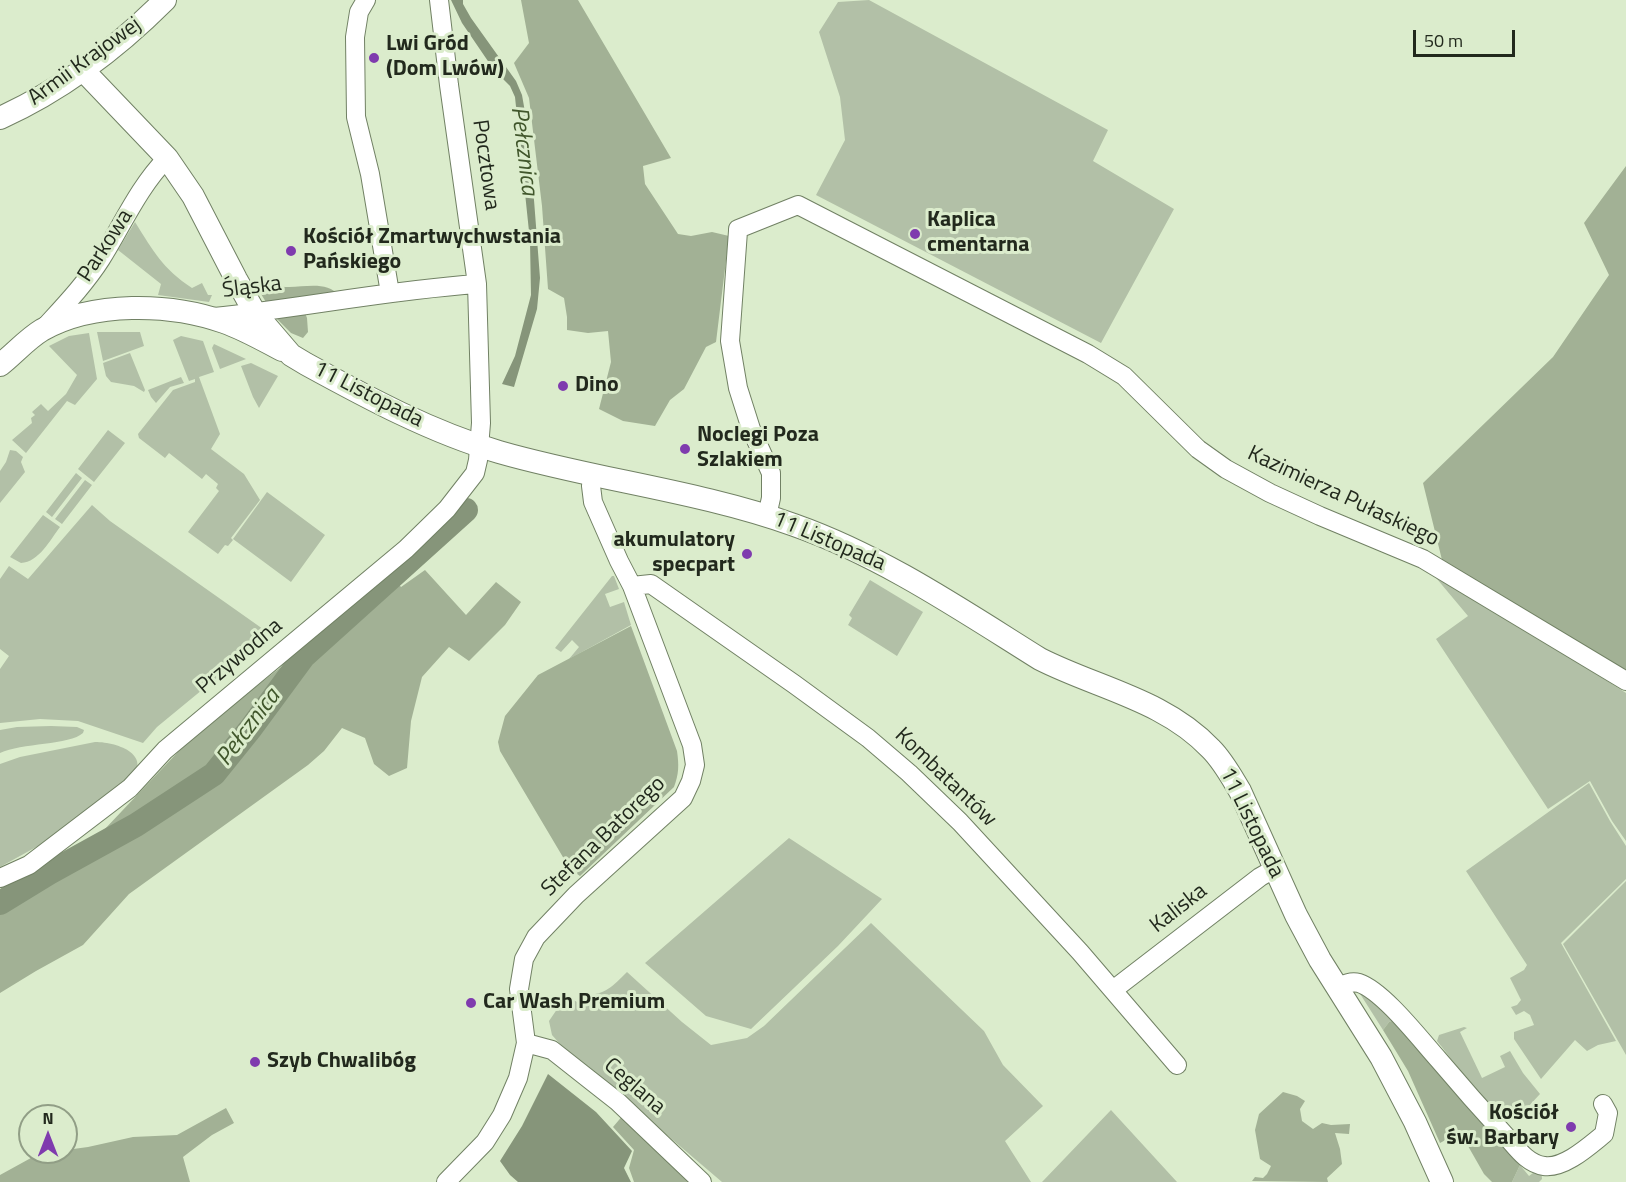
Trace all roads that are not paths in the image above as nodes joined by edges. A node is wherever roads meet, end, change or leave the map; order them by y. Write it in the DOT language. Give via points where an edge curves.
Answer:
graph roads {
  1 [pos="165,0"];
  2 [pos="366,0"];
  3 [pos="439,0"];
  4 [pos="82,69"];
  5 [pos="0,118"];
  6 [pos="167,158"];
  7 [pos="477,284"];
  8 [pos="390,293"];
  9 [pos="255,313"];
  10 [pos="211,318"];
  11 [pos="41,331"];
  12 [pos="291,355"];
  13 [pos="0,365"];
  14 [pos="480,446"];
  15 [pos="592,475"];
  16 [pos="767,516"];
  17 [pos="632,586"];
  18 [pos="1626,681"];
  19 [pos="1274,869"];
  20 [pos="0,878"];
  21 [pos="1337,987"];
  22 [pos="1113,990"];
  23 [pos="526,1043"];
  24 [pos="1177,1065"];
  25 [pos="1603,1104"];
  26 [pos="446,1182"];
  27 [pos="702,1182"];
  28 [pos="1442,1182"];
  1 -- 4 [label="main road, Armii Krajowej" via="122,40"];
  2 -- 8 [label="street" via="359,12 355,37 356,117"];
  3 -- 7 [label="street, Pocztowa"];
  4 -- 5 [label="main road, Armii Krajowej" via="52,91"];
  4 -- 6 [label="main road, 11 Listopada"];
  6 -- 9 [label="main road, 11 Listopada" via="194,196"];
  6 -- 11 [label="street, Parkowa" via="146,181 100,260"];
  7 -- 8 [label="street, Śląska"];
  7 -- 14 [label="street, Pocztowa"];
  8 -- 9 [label="street, Śląska"];
  9 -- 10 [label="street, Śląska"];
  9 -- 12 [label="main road, 11 Listopada"];
  10 -- 11 [label="main road, Parkowa" via="139,308 79,315"];
  10 -- 12 [label="main road, Parkowa"];
  11 -- 13 [label="main road, Parkowa"];
  12 -- 14 [label="main road, 11 Listopada" via="398,413"];
  14 -- 15 [label="main road, 11 Listopada"];
  14 -- 20 [label="street, Przywodna" via="475,473 447,509 406,549 165,750 130,788 28,865"];
  15 -- 16 [label="main road, 11 Listopada"];
  15 -- 17 [label="street, Stefana Batorego" via="593,502"];
  16 -- 18 [label="street, Kazimierza Pułaskiego" via="771,472 738,388 730,341 738,229 798,205 1124,376 1198,449 1226,469 1320,516 1423,559"];
  16 -- 19 [label="main road, 11 Listopada" via="861,552 1057,668 1175,719 1212,750 1230,774"];
  17 -- 22 [label="street, Kombatantów" via="651,584 868,738 960,822"];
  17 -- 23 [label="street, Stefana Batorego" via="693,745 695,765 683,798 576,895 536,937 524,959 519,989"];
  19 -- 21 [label="main road, 11 Listopada"];
  19 -- 22 [label="street, Kaliska"];
  21 -- 25 [label="street" via="1357,983 1371,989 1530,1161 1545,1167 1560,1163 1604,1134 1608,1113"];
  21 -- 28 [label="main road, 11 Listopada" via="1389,1071"];
  22 -- 24 [label="street, Kombatantów"];
  23 -- 26 [label="street, Stefana Batorego" via="518,1078 502,1114 485,1142"];
  23 -- 27 [label="street, Ceglana" via="552,1050 618,1102"];
}
